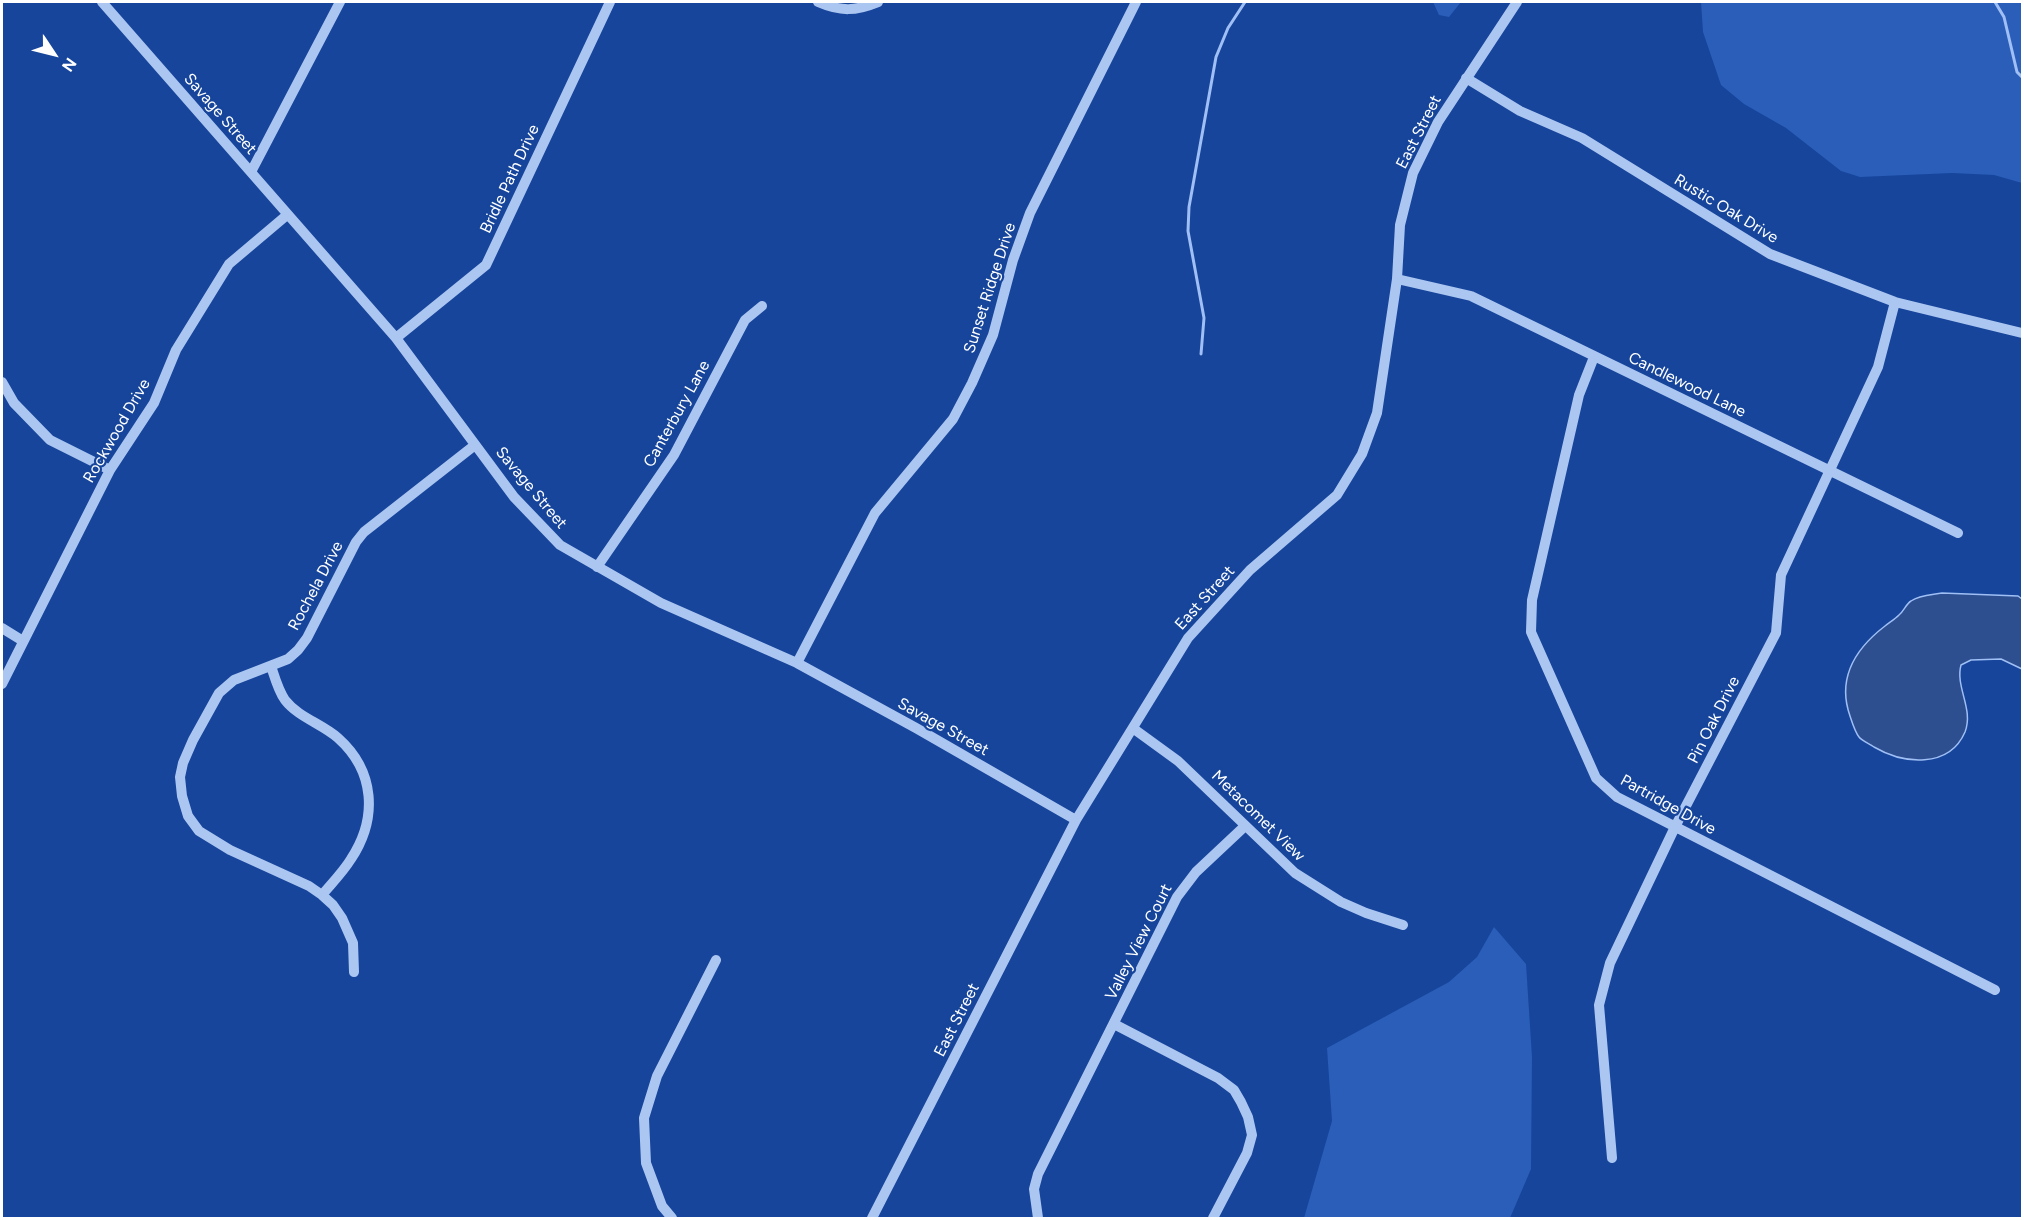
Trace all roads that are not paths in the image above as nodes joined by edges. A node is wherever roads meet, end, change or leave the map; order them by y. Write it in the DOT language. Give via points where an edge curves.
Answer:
graph roads {
  1 [pos="102,2"];
  2 [pos="340,2"];
  3 [pos="610,2"];
  4 [pos="818,2"];
  5 [pos="878,2"];
  6 [pos="1136,2"];
  7 [pos="1516,2"];
  8 [pos="1466,78"];
  9 [pos="251,172"];
  10 [pos="286,215"];
  11 [pos="1397,279"];
  12 [pos="1895,302"];
  13 [pos="762,306"];
  14 [pos="2022,333"];
  15 [pos="396,338"];
  16 [pos="1594,357"];
  17 [pos="2,382"];
  18 [pos="475,445"];
  19 [pos="110,470"];
  20 [pos="1830,470"];
  21 [pos="1958,533"];
  22 [pos="597,567"];
  23 [pos="2,628"];
  24 [pos="23,641"];
  25 [pos="798,663"];
  26 [pos="271,666"];
  27 [pos="2,684"];
  28 [pos="1134,729"];
  29 [pos="1076,820"];
  30 [pos="1245,826"];
  31 [pos="1675,827"];
  32 [pos="322,895"];
  33 [pos="1403,925"];
  34 [pos="716,960"];
  35 [pos="354,972"];
  36 [pos="1995,990"];
  37 [pos="1114,1024"];
  38 [pos="1612,1158"];
  39 [pos="672,1218"];
  40 [pos="872,1218"];
  41 [pos="1038,1218"];
  42 [pos="1213,1218"];
  1 -- 9 [label="street, Savage Street"];
  2 -- 9 [label="street"];
  3 -- 15 [label="street, Bridle Path Drive" via="486,265"];
  4 -- 5 [label="street" via="859,10"];
  6 -- 25 [label="street, Sunset Ridge Drive" via="1030,213 993,335 972,383 952,419 875,513"];
  7 -- 8 [label="street, East Street"];
  8 -- 11 [label="street, East Street" via="1438,122 1413,173 1400,225"];
  8 -- 12 [label="street, Rustic Oak Drive" via="1520,111 1582,138 1770,254"];
  9 -- 10 [label="street, Savage Street"];
  10 -- 15 [label="street, Savage Street"];
  10 -- 19 [label="street, Rockwood Drive" via="229,264 176,350 154,403"];
  11 -- 16 [label="street, Candlewood Lane" via="1471,296"];
  11 -- 28 [label="street, East Street" via="1377,413 1362,454 1337,495 1250,570 1188,638"];
  12 -- 14 [label="street, Rustic Oak Drive"];
  12 -- 20 [label="street, Pin Oak Drive" via="1878,367"];
  13 -- 22 [label="street, Canterbury Lane" via="744,320 674,455"];
  15 -- 18 [label="street, Savage Street"];
  16 -- 20 [label="street, Candlewood Lane"];
  16 -- 31 [label="street, Partridge Drive" via="1580,395 1534,589 1532,632 1596,778 1617,797"];
  17 -- 19 [label="street" via="14,403 50,440"];
  18 -- 22 [label="street, Savage Street" via="514,497 561,545"];
  18 -- 26 [label="street, Rochela Drive" via="364,532 307,638 288,659"];
  19 -- 24 [label="street, Rockwood Drive"];
  20 -- 21 [label="street, Candlewood Lane"];
  20 -- 31 [label="street, Pin Oak Drive" via="1781,575 1776,633"];
  22 -- 25 [label="street, Savage Street" via="661,603"];
  23 -- 24 [label="street"];
  24 -- 27 [label="street, Rockwood Drive"];
  25 -- 29 [label="street, Savage Street"];
  26 -- 32 [label="street" via="286,702 338,738 355,758 369,792 369,818 363,838"];
  26 -- 32 [label="street, Rochela Drive" via="234,680 219,693 183,763 182,796 188,816 212,841"];
  28 -- 29 [label="street, East Street"];
  28 -- 30 [label="street, Metacomet View" via="1178,761"];
  29 -- 40 [label="street, East Street"];
  30 -- 33 [label="street, Metacomet View" via="1295,873 1341,902"];
  30 -- 37 [label="street, Valley View Court" via="1186,883"];
  31 -- 36 [label="street, Partridge Drive"];
  31 -- 38 [label="street, Pin Oak Drive" via="1610,963 1599,1005"];
  32 -- 35 [label="street, Rochela Drive" via="349,931"];
  34 -- 39 [label="street" via="657,1076 644,1119 646,1163 662,1206"];
  37 -- 41 [label="street, Valley View Court" via="1038,1174 1034,1189"];
  37 -- 42 [label="street, Valley View Court" via="1218,1078 1234,1090 1241,1102 1251,1136 1247,1153"];
}
